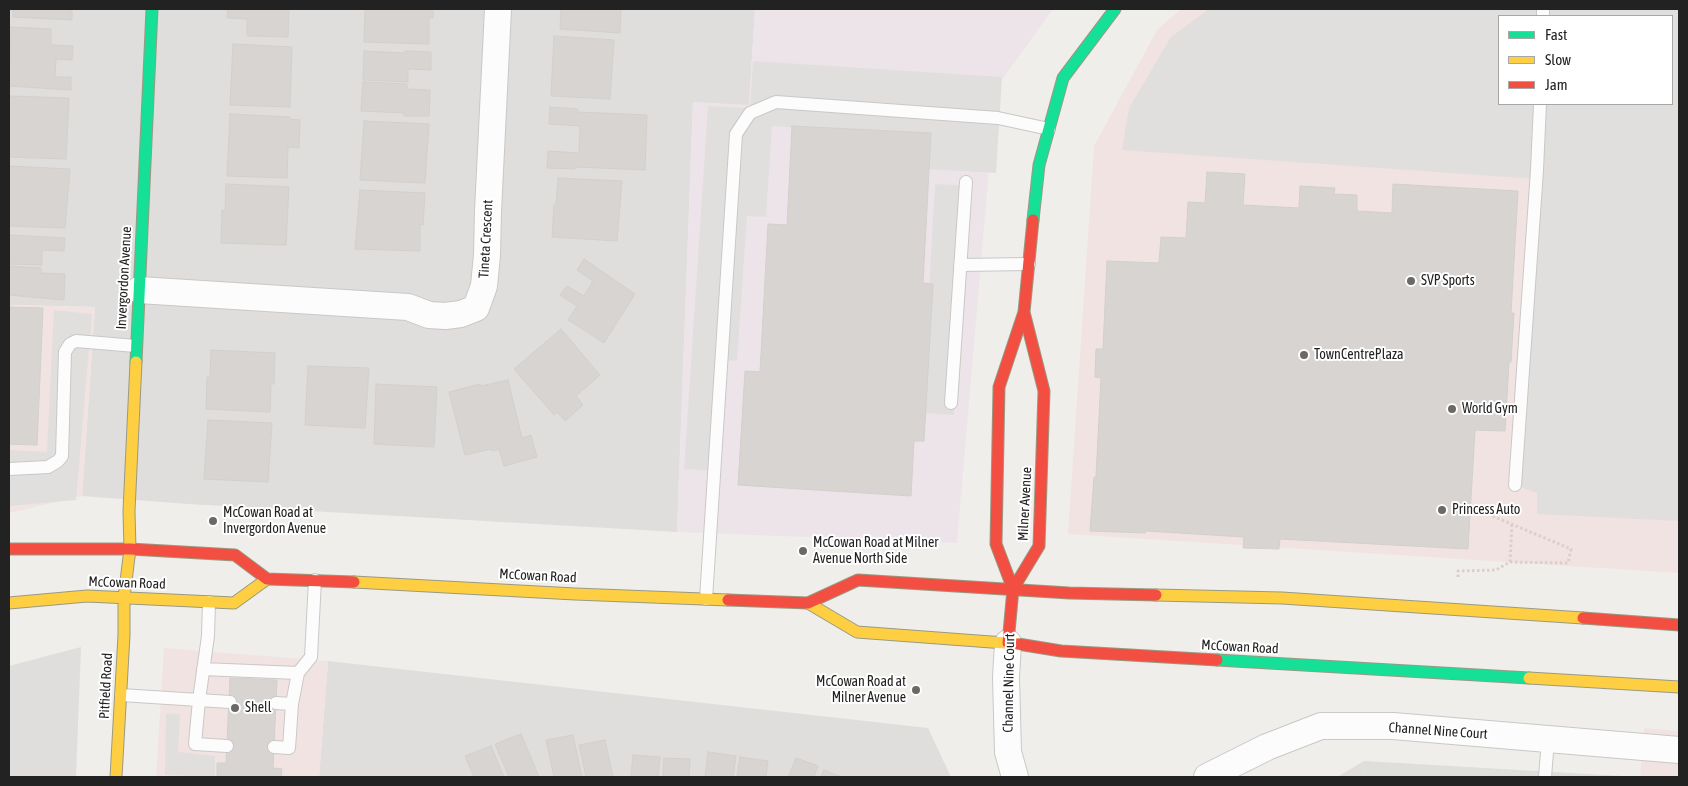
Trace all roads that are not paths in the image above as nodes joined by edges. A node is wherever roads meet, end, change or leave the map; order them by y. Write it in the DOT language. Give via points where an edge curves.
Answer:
graph roads {
  1 [pos="152,9"];
  2 [pos="498,9"];
  3 [pos="1115,9"];
  4 [pos="1540,105"];
  5 [pos="1049,129"];
  6 [pos="966,182"];
  7 [pos="1029,264"];
  8 [pos="960,265"];
  9 [pos="139,290"];
  10 [pos="1024,312"];
  11 [pos="136,346"];
  12 [pos="950,403"];
  13 [pos="9,469"];
  14 [pos="1515,485"];
  15 [pos="9,549"];
  16 [pos="130,549"];
  17 [pos="267,579"];
  18 [pos="316,580"];
  19 [pos="1013,589"];
  20 [pos="124,597"];
  21 [pos="706,599"];
  22 [pos="209,602"];
  23 [pos="9,603"];
  24 [pos="808,603"];
  25 [pos="1679,625"];
  26 [pos="1008,643"];
  27 [pos="203,669"];
  28 [pos="298,673"];
  29 [pos="1679,687"];
  30 [pos="121,695"];
  31 [pos="199,700"];
  32 [pos="230,702"];
  33 [pos="276,703"];
  34 [pos="292,704"];
  35 [pos="1548,740"];
  36 [pos="227,746"];
  37 [pos="274,748"];
  38 [pos="1679,750"];
  39 [pos="116,777"];
  40 [pos="1015,777"];
  41 [pos="1207,777"];
  42 [pos="1545,777"];
  1 -- 9 [label="main road, Invergordon Avenue"];
  2 -- 9 [label="street, Tineta Crescent" via="487,255 484,286 476,308 445,316 429,315 408,307"];
  3 -- 5 [label="main road, Milner Avenue" via="1064,78"];
  4 -- 14 [label="lane"];
  5 -- 7 [label="main road, Milner Avenue" via="1039,165"];
  5 -- 21 [label="lane" via="998,118 776,102 750,113 736,134"];
  6 -- 8 [label="lane"];
  7 -- 8 [label="lane"];
  7 -- 10 [label="main road, Milner Avenue"];
  8 -- 12 [label="lane"];
  9 -- 11 [label="main road, Invergordon Avenue"];
  10 -- 19 [label="main road, Milner Avenue" via="999,387 996,544"];
  10 -- 19 [label="main road, Milner Avenue" via="1044,391 1039,546"];
  11 -- 13 [label="lane" via="70,344 65,352 62,456 48,467"];
  11 -- 16 [label="main road, Invergordon Avenue" via="128,511"];
  15 -- 16 [label="main road"];
  16 -- 17 [label="main road" via="235,555"];
  16 -- 20 [label="main road, Invergordon Avenue"];
  17 -- 18 [label="main road, McCowan Road"];
  17 -- 22 [label="main road, McCowan Road" via="234,603"];
  18 -- 21 [label="main road, McCowan Road"];
  18 -- 28 [label="lane" via="311,657"];
  19 -- 24 [label="main road, McCowan Road" via="858,580"];
  19 -- 25 [label="main road, McCowan Road" via="1282,598"];
  19 -- 26 [label="main road, Channel Nine Court"];
  20 -- 22 [label="main road, McCowan Road"];
  20 -- 23 [label="main road, McCowan Road" via="87,596"];
  20 -- 30 [label="main road, Pitfield Road"];
  21 -- 24 [label="main road, McCowan Road"];
  22 -- 27 [label="lane"];
  24 -- 26 [label="main road, McCowan Road" via="857,632"];
  26 -- 29 [label="main road, McCowan Road" via="1061,651"];
  26 -- 40 [label="street, Channel Nine Court" via="1008,752"];
  27 -- 28 [label="lane"];
  27 -- 31 [label="lane"];
  28 -- 34 [label="lane"];
  30 -- 31 [label="lane"];
  30 -- 39 [label="main road, Pitfield Road"];
  31 -- 32 [label="lane"];
  31 -- 36 [label="lane" via="195,744"];
  33 -- 34 [label="lane"];
  34 -- 37 [label="lane" via="289,748"];
  35 -- 38 [label="street, Channel Nine Court"];
  35 -- 41 [label="street, Channel Nine Court" via="1393,726 1321,726 1267,747"];
  35 -- 42 [label="lane"];
}
